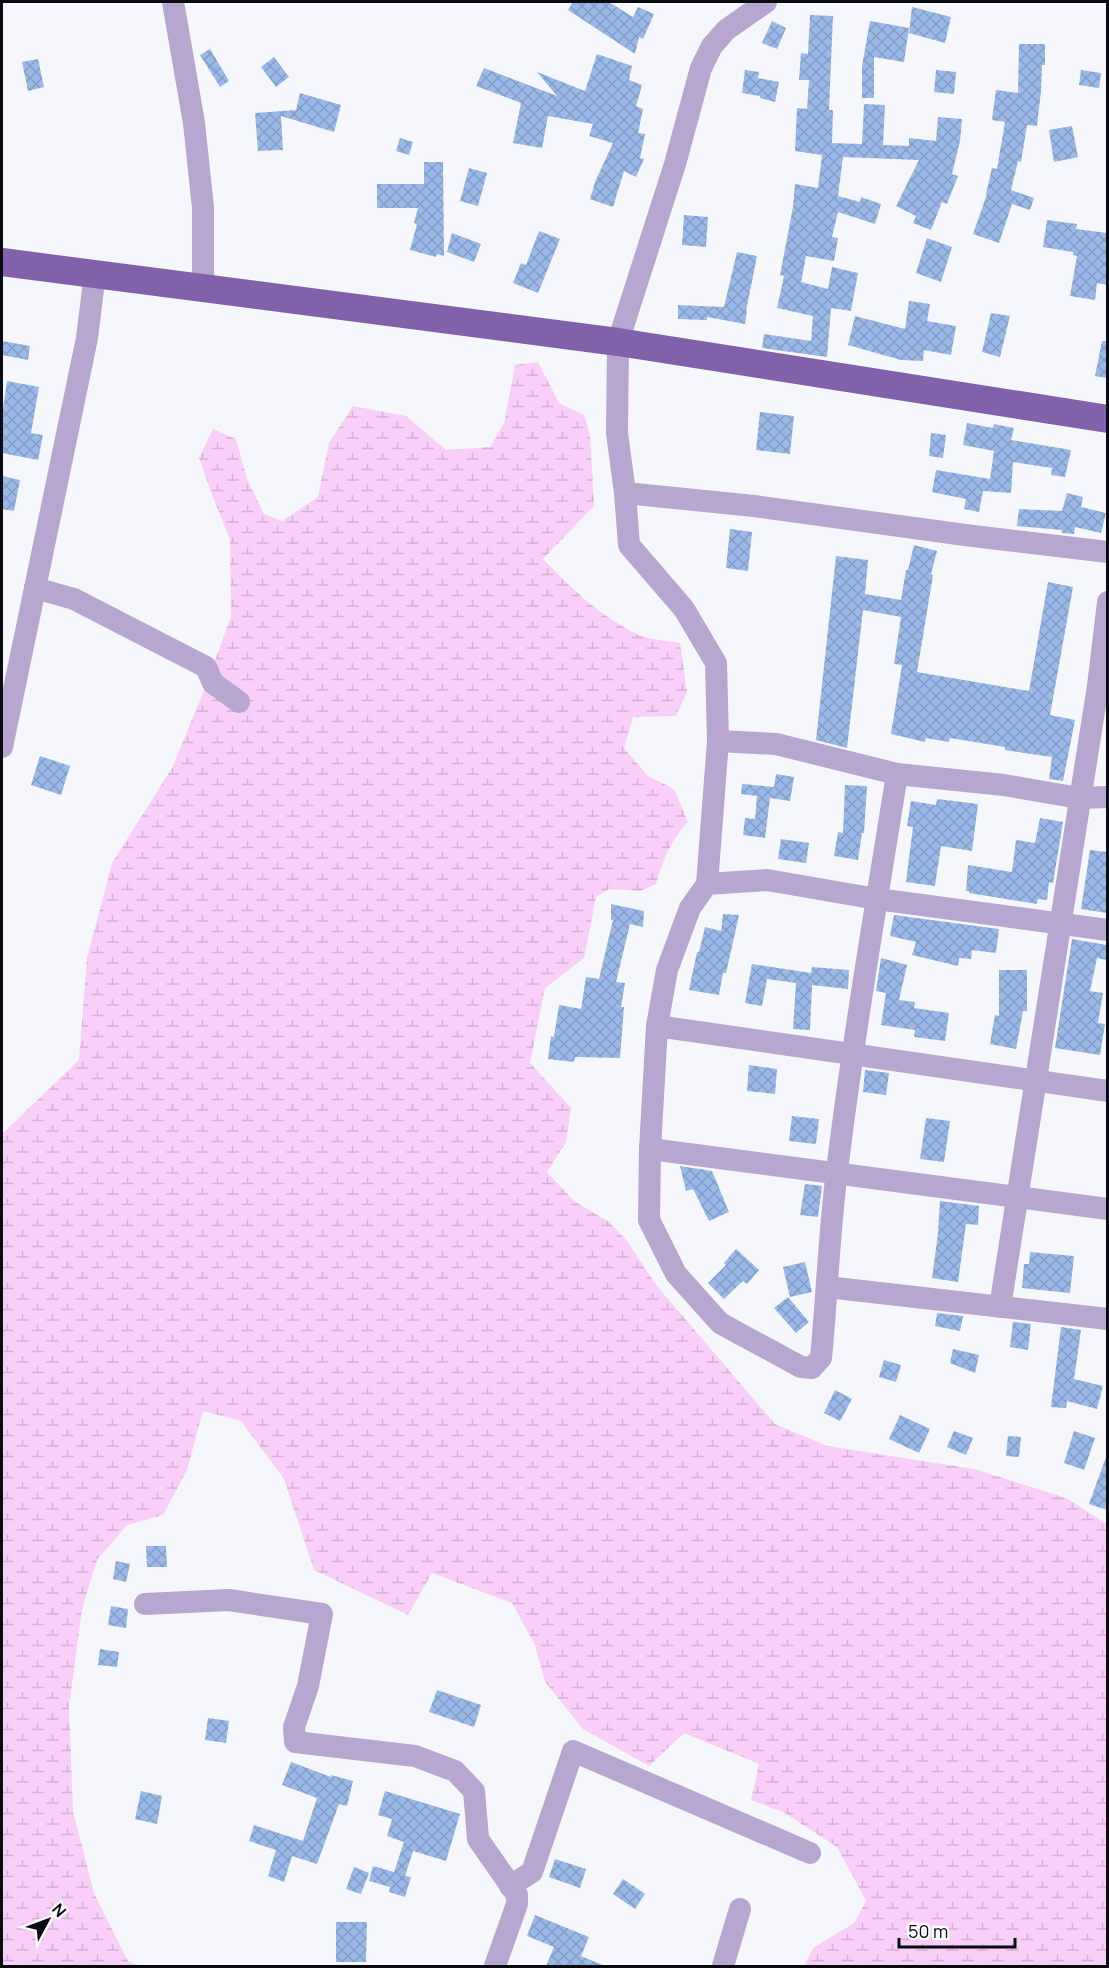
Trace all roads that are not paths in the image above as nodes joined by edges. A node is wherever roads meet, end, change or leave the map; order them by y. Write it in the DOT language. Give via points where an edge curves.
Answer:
graph roads {
  1 [pos="173,2"];
  2 [pos="766,2"];
  3 [pos="2,262"];
  4 [pos="95,273"];
  5 [pos="203,289"];
  6 [pos="618,342"];
  7 [pos="1107,419"];
  8 [pos="626,493"];
  9 [pos="1107,552"];
  10 [pos="35,588"];
  11 [pos="1107,602"];
  12 [pos="239,702"];
  13 [pos="718,741"];
  14 [pos="2,747"];
  15 [pos="897,774"];
  16 [pos="1107,797"];
  17 [pos="1079,798"];
  18 [pos="707,884"];
  19 [pos="877,899"];
  20 [pos="1060,924"];
  21 [pos="1107,930"];
  22 [pos="657,1026"];
  23 [pos="853,1054"];
  24 [pos="1036,1080"];
  25 [pos="1107,1091"];
  26 [pos="650,1149"];
  27 [pos="837,1173"];
  28 [pos="1018,1196"];
  29 [pos="1107,1209"];
  30 [pos="828,1287"];
  31 [pos="1000,1306"];
  32 [pos="1107,1319"];
  33 [pos="145,1604"];
  34 [pos="810,1853"];
  35 [pos="510,1886"];
  36 [pos="740,1909"];
  37 [pos="495,1966"];
  38 [pos="723,1966"];
  1 -- 5 [label="street" via="194,123 202,198"];
  2 -- 6 [label="street" via="726,30 701,68"];
  3 -- 4 [label="main road"];
  4 -- 5 [label="main road"];
  4 -- 10 [label="street" via="87,338"];
  5 -- 6 [label="main road"];
  6 -- 7 [label="main road"];
  6 -- 8 [label="street" via="617,433"];
  8 -- 9 [label="street"];
  8 -- 13 [label="street" via="629,545 684,609 716,663"];
  10 -- 12 [label="street" via="74,599 206,667 213,683"];
  10 -- 14 [label="street"];
  11 -- 17 [label="street"];
  13 -- 15 [label="street" via="776,744"];
  13 -- 18 [label="street"];
  15 -- 17 [label="street" via="1004,785"];
  15 -- 19 [label="street"];
  16 -- 17 [label="street"];
  17 -- 20 [label="street"];
  18 -- 19 [label="street" via="767,880"];
  18 -- 22 [label="street" via="690,908 667,970"];
  19 -- 20 [label="street"];
  19 -- 23 [label="street"];
  20 -- 21 [label="street"];
  20 -- 24 [label="street"];
  22 -- 23 [label="street"];
  22 -- 26 [label="street"];
  23 -- 24 [label="street"];
  23 -- 27 [label="street"];
  24 -- 25 [label="street"];
  24 -- 28 [label="street"];
  26 -- 27 [label="street"];
  26 -- 30 [label="street" via="649,1220 676,1274 720,1323 801,1367 812,1368 821,1358"];
  27 -- 28 [label="street"];
  27 -- 30 [label="street"];
  28 -- 29 [label="street"];
  28 -- 31 [label="street"];
  30 -- 31 [label="street"];
  31 -- 32 [label="street"];
  33 -- 35 [label="street" via="229,1600 322,1614 308,1686 294,1726 295,1742 415,1756 455,1771 474,1791 478,1839"];
  34 -- 35 [label="street" via="573,1751 531,1872"];
  35 -- 37 [label="street" via="517,1895 517,1904"];
  36 -- 38 [label="street"];
}
